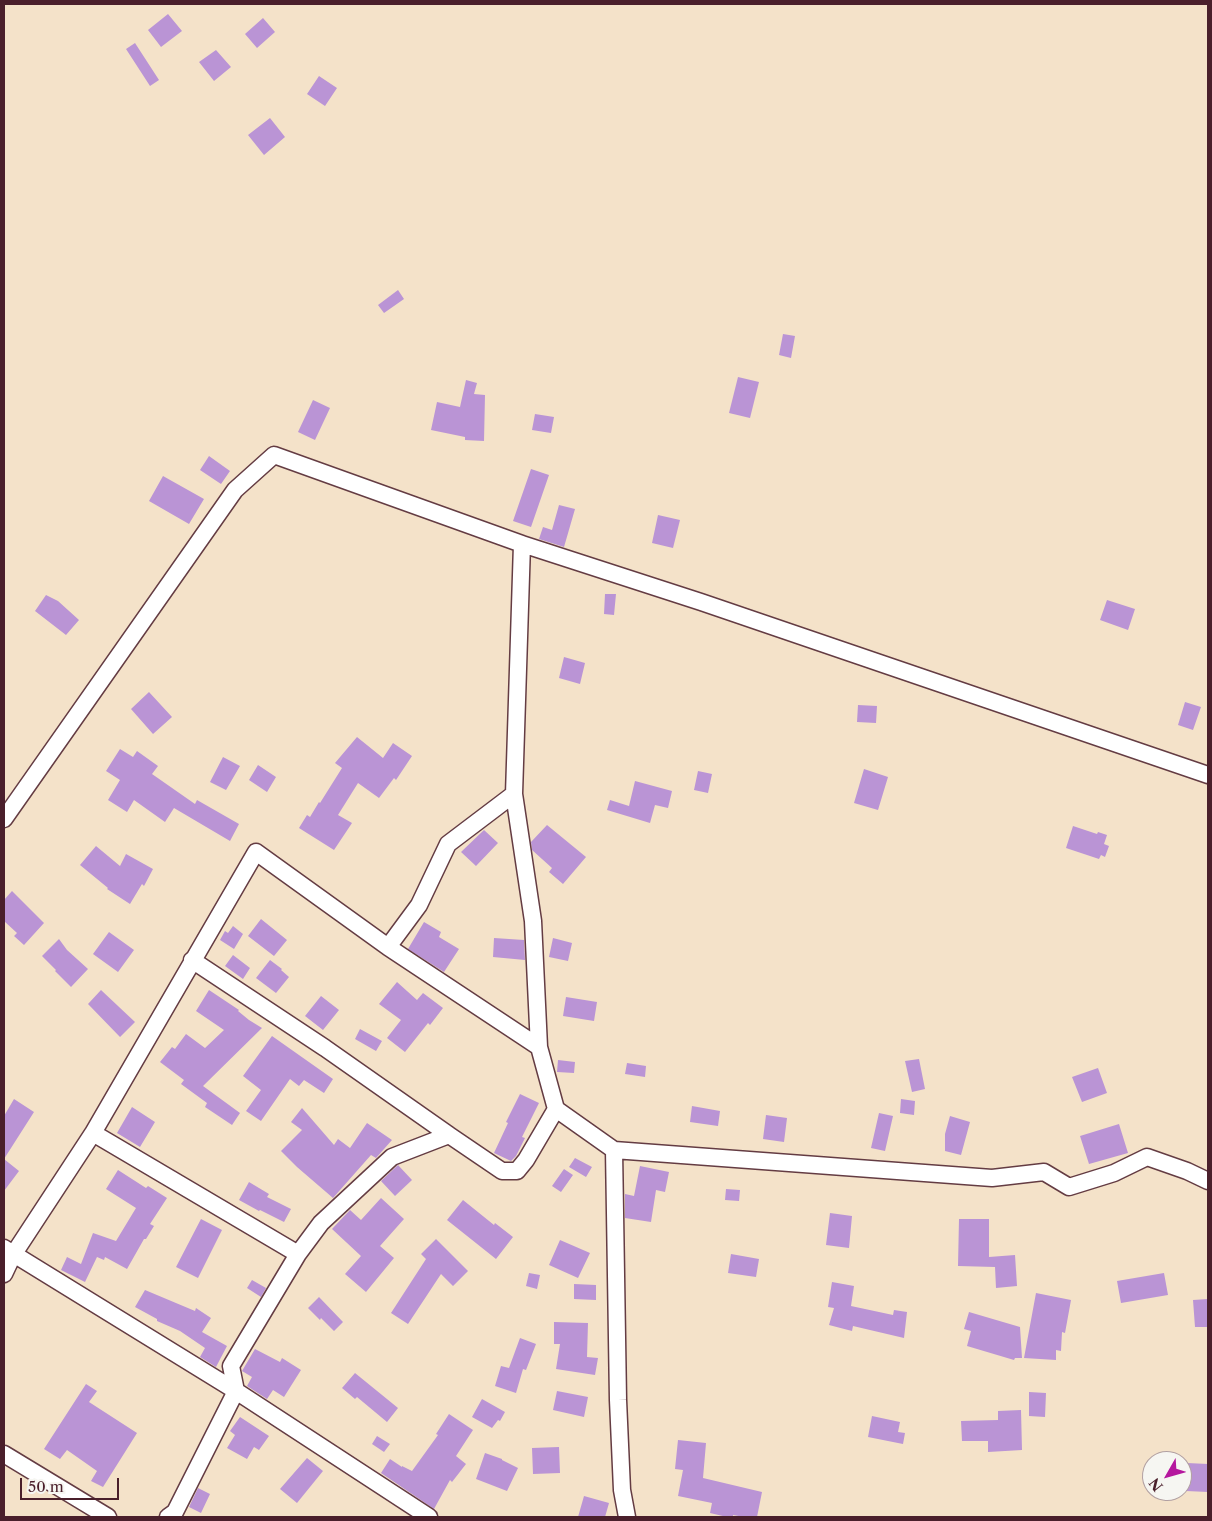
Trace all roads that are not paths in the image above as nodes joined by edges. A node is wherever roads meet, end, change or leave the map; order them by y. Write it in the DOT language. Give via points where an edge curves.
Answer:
graph roads {
  1 [pos="522,544"];
  2 [pos="1208,775"];
  3 [pos="514,794"];
  4 [pos="4,819"];
  5 [pos="388,946"];
  6 [pos="192,960"];
  7 [pos="539,1047"];
  8 [pos="556,1109"];
  9 [pos="93,1133"];
  10 [pos="449,1135"];
  11 [pos="614,1150"];
  12 [pos="1208,1181"];
  13 [pos="9,1251"];
  14 [pos="298,1254"];
  15 [pos="4,1274"];
  16 [pos="236,1391"];
  17 [pos="4,1454"];
  18 [pos="108,1517"];
  19 [pos="168,1517"];
  20 [pos="429,1517"];
  21 [pos="628,1517"];
  1 -- 2 [label="street"];
  1 -- 3 [label="street"];
  1 -- 4 [label="street" via="274,455 235,490"];
  3 -- 5 [label="street" via="448,844 419,905"];
  3 -- 7 [label="street" via="533,922"];
  5 -- 6 [label="street" via="256,852"];
  5 -- 7 [label="street"];
  6 -- 9 [label="street"];
  6 -- 10 [label="street"];
  7 -- 8 [label="street"];
  8 -- 10 [label="street" via="517,1171 502,1171"];
  8 -- 11 [label="street"];
  9 -- 13 [label="street"];
  9 -- 14 [label="street"];
  10 -- 14 [label="street" via="392,1157 321,1223"];
  11 -- 12 [label="street" via="992,1178 1044,1172 1069,1186 1114,1173 1147,1157"];
  11 -- 21 [label="street" via="618,1400 622,1490"];
  13 -- 15 [label="street"];
  13 -- 16 [label="street"];
  14 -- 16 [label="street" via="231,1366"];
  16 -- 19 [label="street" via="176,1512"];
  16 -- 20 [label="street"];
  17 -- 18 [label="street"];
}
